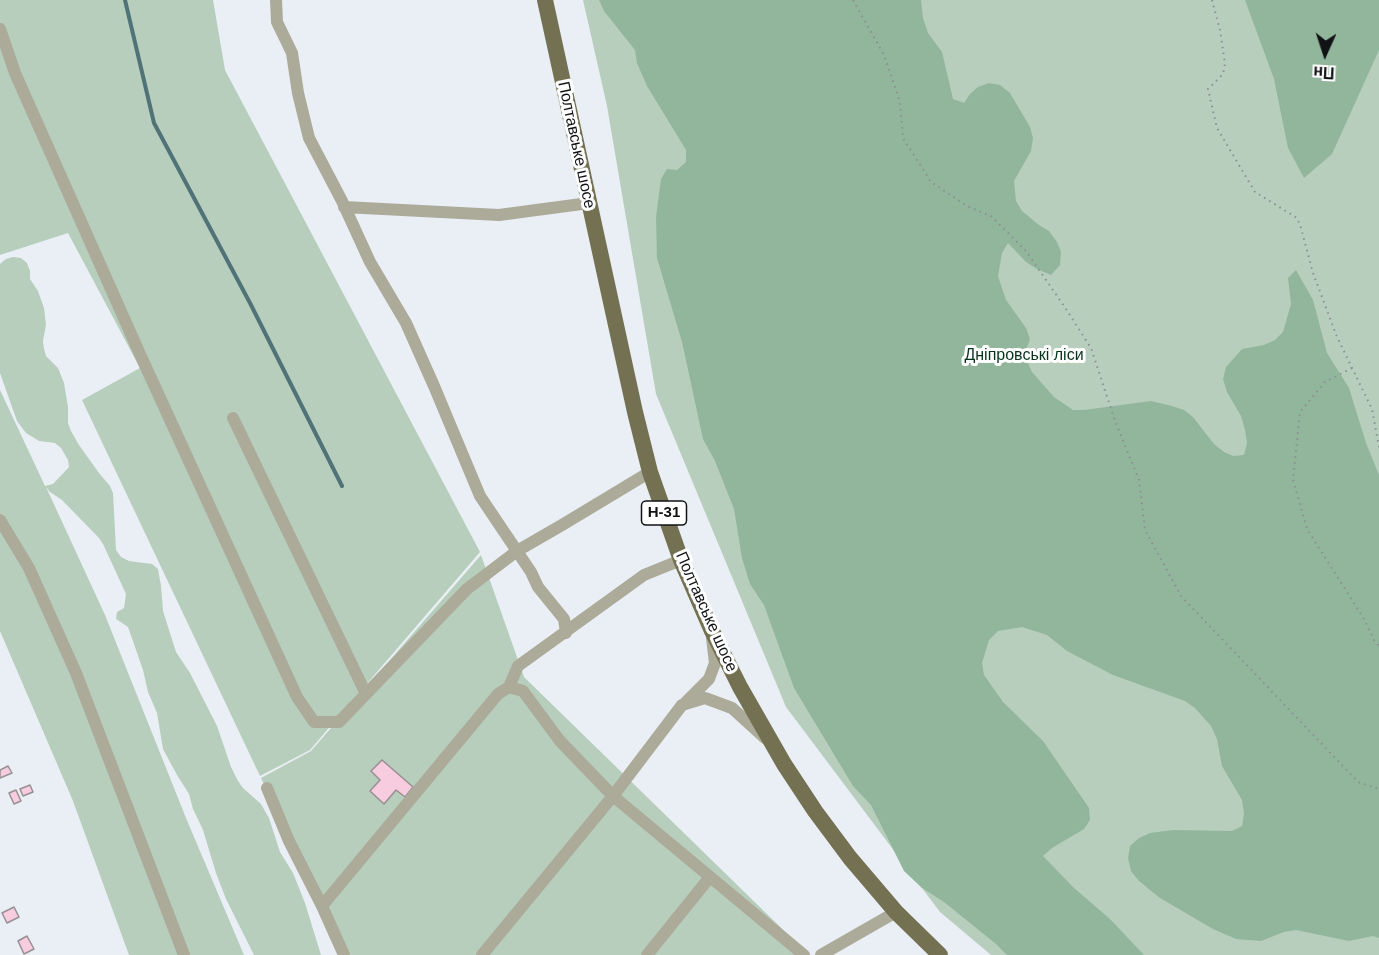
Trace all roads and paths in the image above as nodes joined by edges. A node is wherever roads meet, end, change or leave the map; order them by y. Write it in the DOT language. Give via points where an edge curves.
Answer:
graph roads {
  1 [pos="276,0"];
  2 [pos="545,0"];
  3 [pos="853,0"];
  4 [pos="1212,0"];
  5 [pos="0,29"];
  6 [pos="589,203"];
  7 [pos="344,207"];
  8 [pos="1352,368"];
  9 [pos="233,418"];
  10 [pos="1379,447"];
  11 [pos="650,472"];
  12 [pos="0,520"];
  13 [pos="517,550"];
  14 [pos="681,560"];
  15 [pos="712,631"];
  16 [pos="566,633"];
  17 [pos="1379,646"];
  18 [pos="509,687"];
  19 [pos="366,694"];
  20 [pos="682,705"];
  21 [pos="771,742"];
  22 [pos="267,788"];
  23 [pos="1379,789"];
  24 [pos="614,796"];
  25 [pos="710,878"];
  26 [pos="322,906"];
  27 [pos="896,912"];
  28 [pos="184,955"];
  29 [pos="344,955"];
  30 [pos="482,955"];
  31 [pos="647,955"];
  32 [pos="804,955"];
  33 [pos="821,955"];
  34 [pos="940,955"];
  1 -- 7 [label="lane" via="277,22 292,53 309,138"];
  2 -- 6 [label="main road, Полтавське шосе / Н-31"];
  3 -- 23 [label="path" via="884,55 900,102 903,138 931,183 991,216 1026,251 1091,348 1138,480 1145,530 1180,596 1358,782"];
  4 -- 8 [label="path" via="1225,64 1223,74 1208,89 1217,128 1255,192 1297,218 1313,273"];
  5 -- 19 [label="lane" via="15,73 129,331 297,697 314,722 339,722"];
  6 -- 7 [label="lane" via="499,215"];
  6 -- 11 [label="main road, Полтавське шосе / Н-31"];
  7 -- 13 [label="lane" via="406,323 480,496"];
  8 -- 10 [label="path" via="1372,409"];
  8 -- 17 [label="path" via="1324,382 1300,412 1293,480 1307,529"];
  9 -- 19 [label="lane"];
  11 -- 13 [label="lane"];
  11 -- 14 [label="main road, Полтавське шосе / Н-31"];
  12 -- 28 [label="lane" via="29,568 75,673"];
  13 -- 16 [label="lane" via="538,587 564,619"];
  13 -- 19 [label="lane" via="467,589"];
  14 -- 15 [label="main road, Полтавське шосе / Н-31"];
  14 -- 16 [label="lane" via="644,576"];
  15 -- 20 [label="lane" via="715,663 709,679"];
  15 -- 21 [label="main road, Полтавське шосе / Н-31"];
  16 -- 18 [label="lane" via="518,666"];
  18 -- 24 [label="lane" via="523,691 560,741"];
  18 -- 26 [label="lane" via="498,694"];
  20 -- 21 [label="lane" via="705,698 732,708"];
  20 -- 24 [label="lane"];
  21 -- 27 [label="main road, Полтавське шосе / Н-31" via="815,811"];
  22 -- 26 [label="lane"];
  24 -- 25 [label="lane"];
  24 -- 30 [label="lane"];
  25 -- 31 [label="lane"];
  25 -- 32 [label="lane"];
  26 -- 29 [label="lane"];
  27 -- 33 [label="lane"];
  27 -- 34 [label="main road, Полтавське шосе / Н-31"];
}
